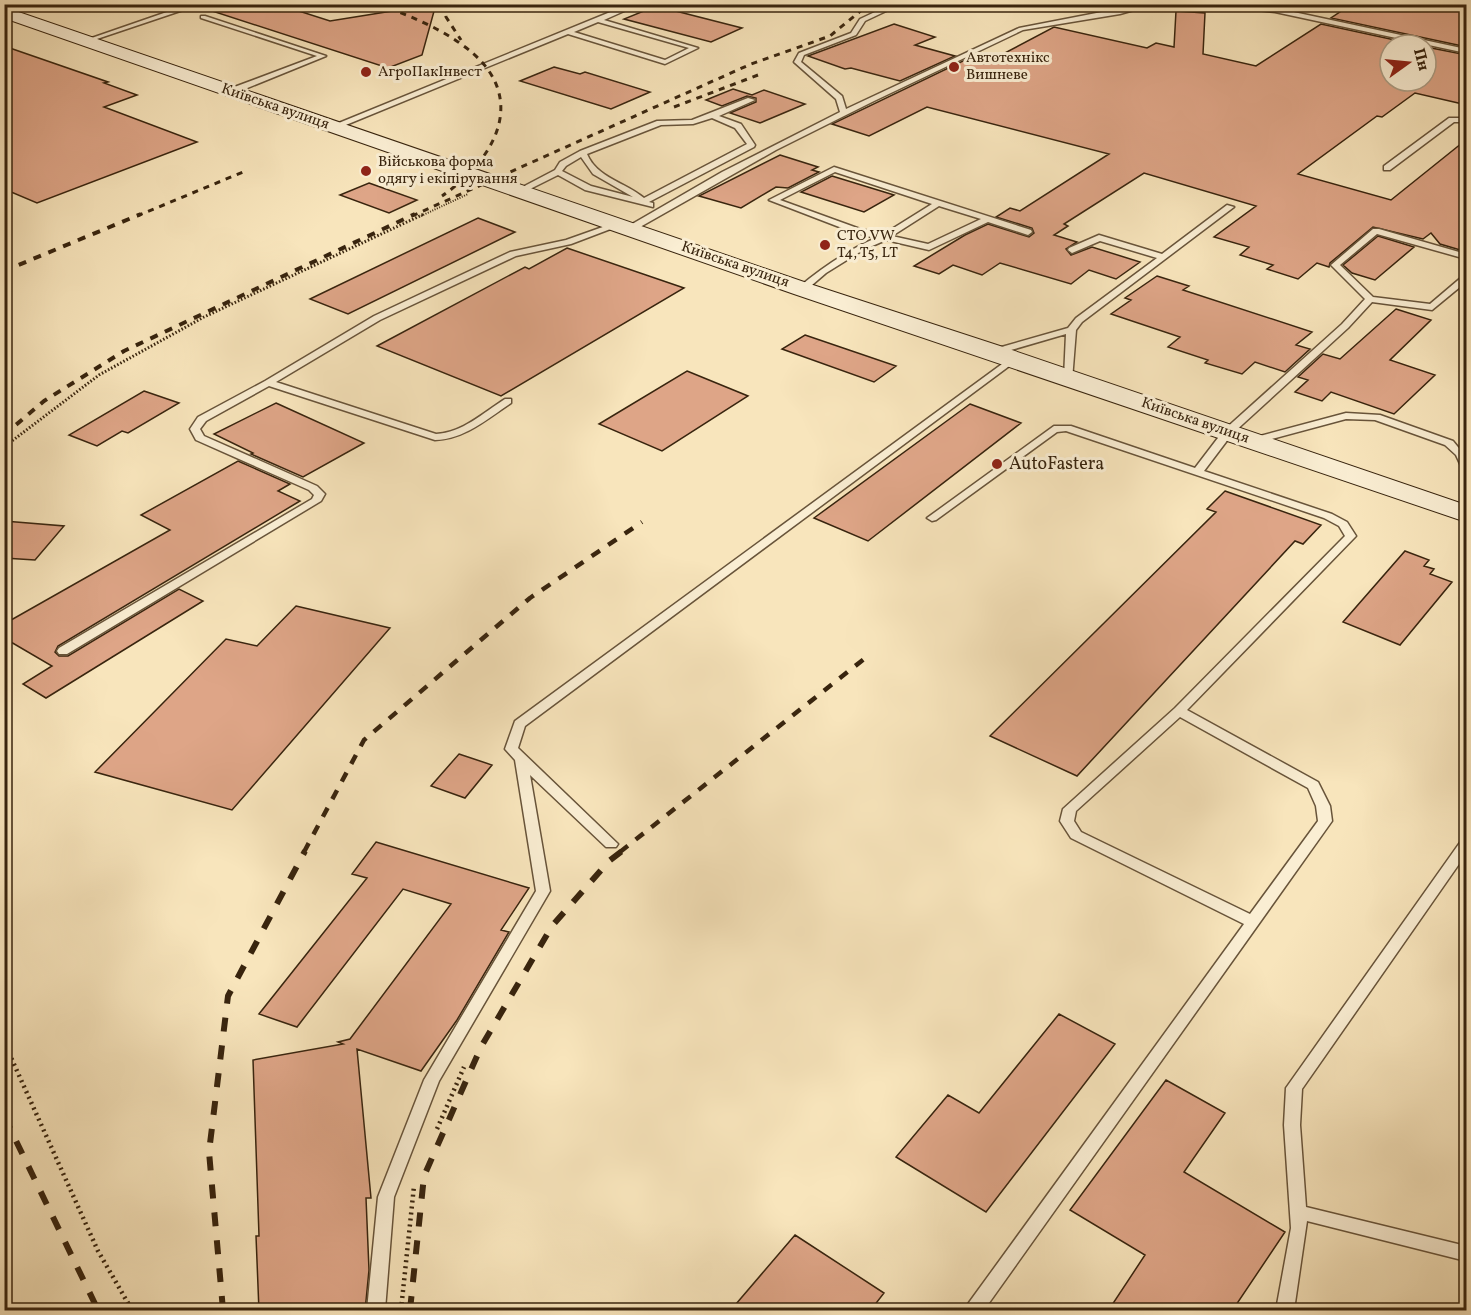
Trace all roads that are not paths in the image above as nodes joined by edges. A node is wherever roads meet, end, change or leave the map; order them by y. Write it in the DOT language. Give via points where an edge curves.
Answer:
graph roads {
  1 [pos="198,4"];
  2 [pos="637,4"];
  3 [pos="898,4"];
  4 [pos="1152,4"];
  5 [pos="1212,4"];
  6 [pos="4,12"];
  7 [pos="203,17"];
  8 [pos="598,20"];
  9 [pos="568,33"];
  10 [pos="86,41"];
  11 [pos="1467,51"];
  12 [pos="232,91"];
  13 [pos="751,100"];
  14 [pos="844,112"];
  15 [pos="712,117"];
  16 [pos="1467,120"];
  17 [pos="333,127"];
  18 [pos="583,153"];
  19 [pos="1387,168"];
  20 [pos="558,172"];
  21 [pos="519,191"];
  22 [pos="642,202"];
  23 [pos="939,203"];
  24 [pos="1230,207"];
  25 [pos="661,210"];
  26 [pos="988,219"];
  27 [pos="623,227"];
  28 [pos="1028,232"];
  29 [pos="887,236"];
  30 [pos="1072,250"];
  31 [pos="1467,256"];
  32 [pos="1163,257"];
  33 [pos="1467,278"];
  34 [pos="802,289"];
  35 [pos="1370,299"];
  36 [pos="1071,330"];
  37 [pos="1004,355"];
  38 [pos="1069,378"];
  39 [pos="268,383"];
  40 [pos="508,401"];
  41 [pos="1228,432"];
  42 [pos="1253,441"];
  43 [pos="1467,466"];
  44 [pos="1198,471"];
  45 [pos="1467,514"];
  46 [pos="932,518"];
  47 [pos="63,651"];
  48 [pos="1179,711"];
  49 [pos="521,759"];
  50 [pos="611,844"];
  51 [pos="1467,844"];
  52 [pos="1251,921"];
  53 [pos="1298,1212"];
  54 [pos="1467,1254"];
  55 [pos="376,1311"];
  56 [pos="974,1311"];
  57 [pos="1285,1311"];
  1 -- 10 [label="lane"];
  2 -- 8 [label="lane"];
  3 -- 14 [label="lane" via="862,20 854,34 801,54 797,62 839,98"];
  4 -- 14 [label="lane" via="1021,29"];
  5 -- 11 [label="lane" via="1275,10"];
  6 -- 10 [label="main road, Київська вулиця"];
  7 -- 12 [label="lane" via="323,56"];
  8 -- 9 [label="lane"];
  8 -- 9 [label="lane" via="695,48 665,62"];
  9 -- 17 [label="lane"];
  10 -- 12 [label="main road, Київська вулиця"];
  12 -- 17 [label="main road, Київська вулиця"];
  13 -- 15 [label="lane"];
  14 -- 25 [label="lane"];
  15 -- 18 [label="lane" via="660,123"];
  15 -- 22 [label="lane" via="738,126 751,145"];
  16 -- 19 [label="lane" via="1452,120"];
  17 -- 21 [label="main road, Київська вулиця"];
  18 -- 20 [label="lane" via="563,164"];
  18 -- 22 [label="lane" via="586,163 598,175 632,192"];
  20 -- 21 [label="lane"];
  20 -- 22 [label="lane" via="570,181"];
  21 -- 27 [label="main road, Київська вулиця"];
  22 -- 25 [label="lane"];
  23 -- 26 [label="lane"];
  23 -- 29 [label="lane"];
  23 -- 29 [label="lane" via="834,169 773,200 858,231"];
  24 -- 32 [label="lane"];
  25 -- 27 [label="lane"];
  26 -- 28 [label="lane"];
  26 -- 29 [label="lane" via="929,247"];
  27 -- 34 [label="main road, Київська вулиця"];
  27 -- 39 [label="lane" via="513,254 377,318"];
  29 -- 34 [label="lane" via="823,271"];
  30 -- 32 [label="lane" via="1099,238"];
  31 -- 35 [label="lane" via="1376,231 1335,265"];
  32 -- 36 [label="lane"];
  33 -- 35 [label="lane" via="1432,307"];
  34 -- 37 [label="main road, Київська вулиця"];
  35 -- 41 [label="lane"];
  36 -- 37 [label="lane"];
  36 -- 38 [label="lane"];
  37 -- 38 [label="main road, Київська вулиця"];
  37 -- 49 [label="lane" via="519,724 511,749"];
  38 -- 41 [label="main road, Київська вулиця"];
  39 -- 40 [label="lane" via="446,438"];
  39 -- 47 [label="lane" via="202,419 195,429 200,438 313,488 320,494 316,501"];
  41 -- 42 [label="main road, Київська вулиця"];
  41 -- 44 [label="lane"];
  42 -- 43 [label="lane" via="1346,416 1376,417 1449,443"];
  42 -- 45 [label="main road, Київська вулиця"];
  44 -- 46 [label="lane" via="1067,428 1054,429"];
  44 -- 48 [label="lane" via="1328,516 1343,524 1351,536"];
  48 -- 52 [label="lane" via="1313,785 1323,806 1325,821"];
  48 -- 52 [label="lane" via="1070,809 1067,821 1076,835"];
  49 -- 50 [label="lane"];
  49 -- 55 [label="lane" via="543,891 432,1080 386,1197"];
  51 -- 53 [label="lane" via="1294,1088 1292,1125"];
  52 -- 56 [label="lane"];
  53 -- 54 [label="lane"];
  53 -- 57 [label="lane" via="1299,1228"];
}
